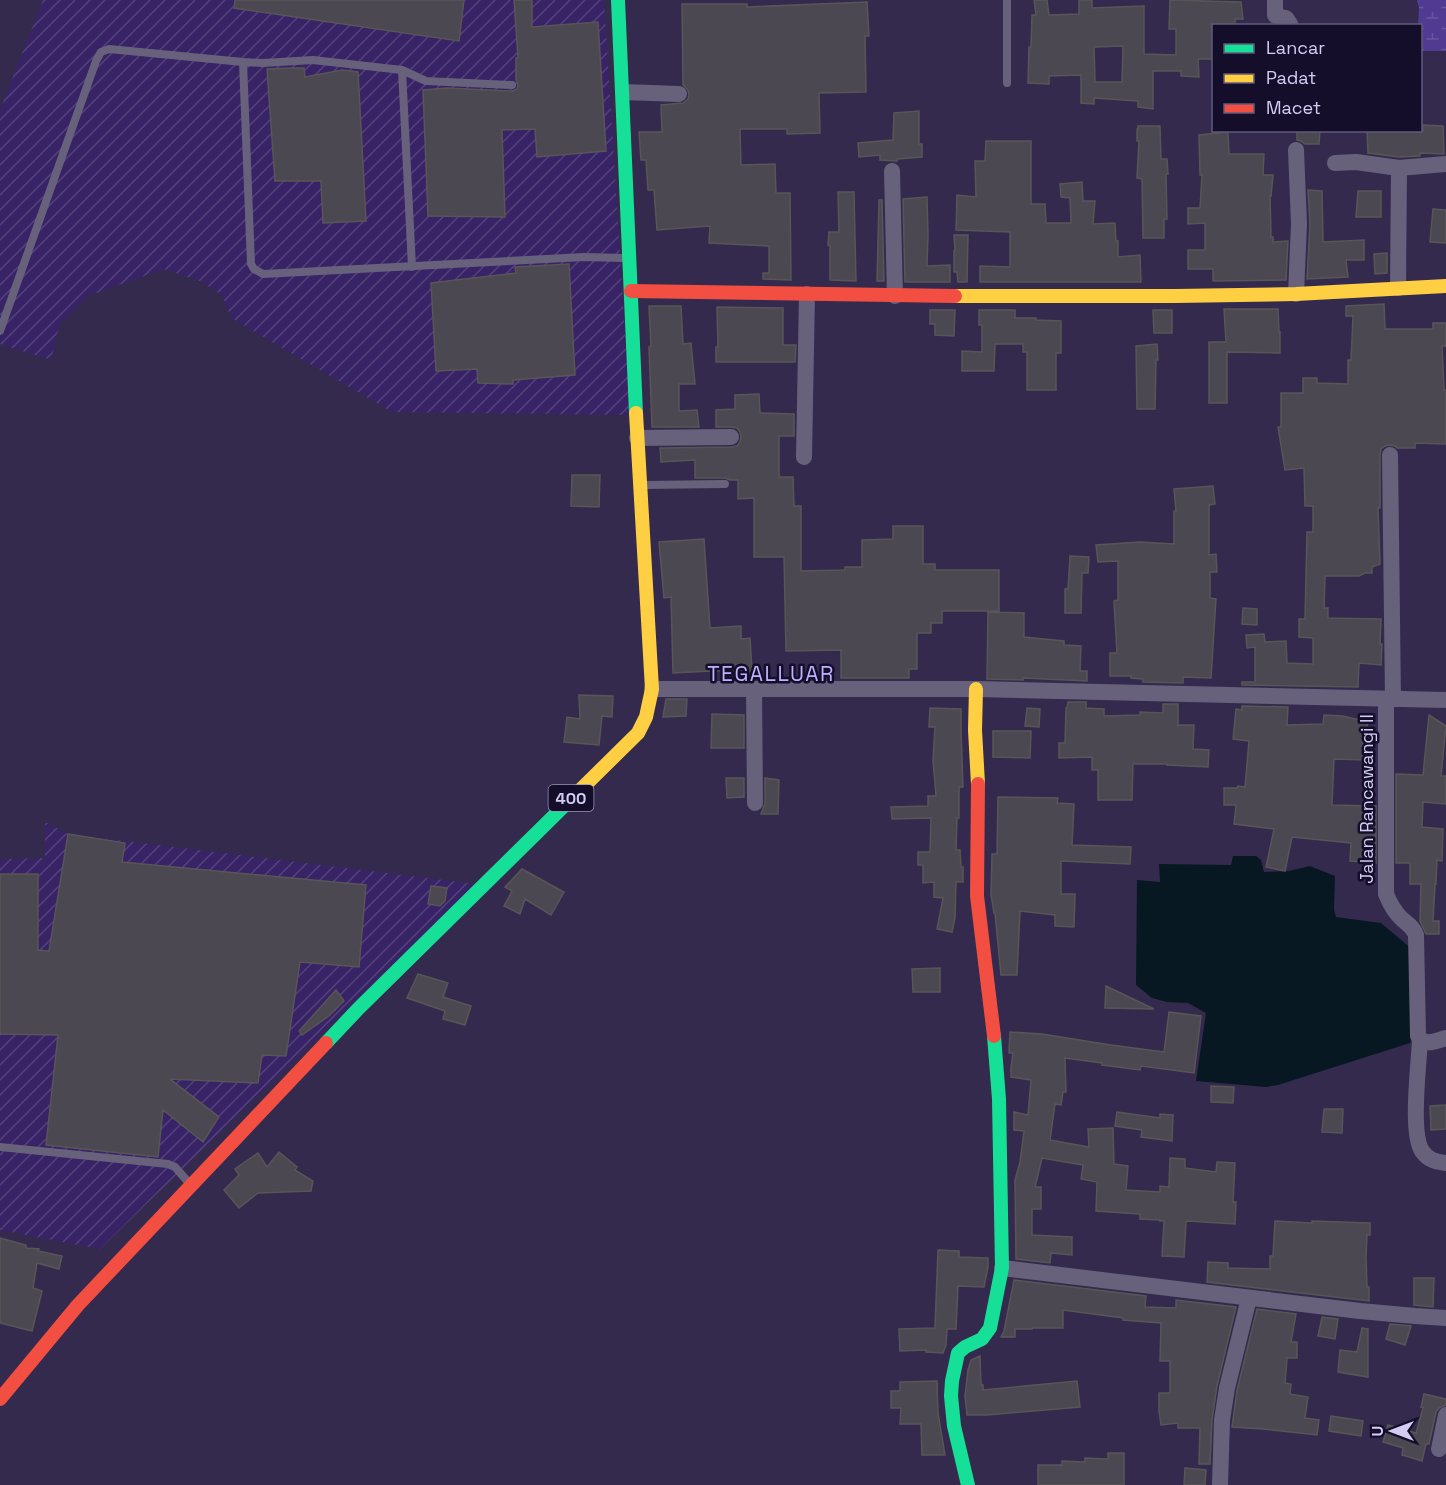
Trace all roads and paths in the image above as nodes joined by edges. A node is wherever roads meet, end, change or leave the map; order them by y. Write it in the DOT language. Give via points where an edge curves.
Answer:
graph roads {
  1 [pos="618,0"];
  2 [pos="1007,0"];
  3 [pos="1275,0"];
  4 [pos="1290,24"];
  5 [pos="243,62"];
  6 [pos="402,70"];
  7 [pos="1007,83"];
  8 [pos="513,85"];
  9 [pos="623,92"];
  10 [pos="679,94"];
  11 [pos="1296,150"];
  12 [pos="1335,163"];
  13 [pos="1446,164"];
  14 [pos="1399,168"];
  15 [pos="892,171"];
  16 [pos="629,258"];
  17 [pos="412,267"];
  18 [pos="1446,286"];
  19 [pos="1398,288"];
  20 [pos="631,291"];
  21 [pos="807,294"];
  22 [pos="1296,294"];
  23 [pos="895,296"];
  24 [pos="0,331"];
  25 [pos="731,437"];
  26 [pos="637,438"];
  27 [pos="1390,455"];
  28 [pos="804,457"];
  29 [pos="725,484"];
  30 [pos="640,485"];
  31 [pos="652,689"];
  32 [pos="754,689"];
  33 [pos="975,689"];
  34 [pos="1389,699"];
  35 [pos="1446,700"];
  36 [pos="755,803"];
  37 [pos="1446,1038"];
  38 [pos="1420,1040"];
  39 [pos="0,1147"];
  40 [pos="1446,1163"];
  41 [pos="191,1185"];
  42 [pos="1002,1268"];
  43 [pos="1249,1298"];
  44 [pos="1446,1318"];
  45 [pos="0,1399"];
  46 [pos="1446,1414"];
  47 [pos="1439,1449"];
  48 [pos="968,1485"];
  49 [pos="1220,1485"];
  1 -- 9 [label="main road, 400"];
  2 -- 7 [label="lane"];
  3 -- 4 [label="street" via="1275,15 1286,18"];
  5 -- 6 [label="lane" via="313,60"];
  5 -- 17 [label="lane" via="254,269 274,275"];
  5 -- 24 [label="lane" via="117,50 101,52"];
  6 -- 8 [label="lane" via="426,81"];
  6 -- 17 [label="lane"];
  9 -- 10 [label="street"];
  9 -- 16 [label="main road, 400"];
  11 -- 22 [label="street"];
  12 -- 14 [label="street"];
  13 -- 14 [label="street"];
  14 -- 19 [label="street"];
  15 -- 23 [label="street"];
  16 -- 17 [label="lane"];
  16 -- 20 [label="main road, 400"];
  18 -- 19 [label="main road"];
  19 -- 22 [label="main road"];
  20 -- 21 [label="main road"];
  20 -- 26 [label="main road, 400"];
  21 -- 23 [label="main road"];
  21 -- 28 [label="street"];
  22 -- 23 [label="main road"];
  25 -- 26 [label="street"];
  26 -- 30 [label="main road, 400"];
  27 -- 34 [label="street, Jalan Rancawangi II"];
  29 -- 30 [label="lane"];
  30 -- 31 [label="main road, 400"];
  31 -- 32 [label="street"];
  31 -- 41 [label="main road, 400" via="646,721 638,733 358,1008"];
  32 -- 33 [label="street"];
  32 -- 36 [label="street"];
  33 -- 34 [label="street"];
  33 -- 42 [label="main road" via="977,896 999,1099"];
  34 -- 35 [label="street"];
  34 -- 38 [label="street, Jalan Rancawangi II" via="1386,894 1390,905 1416,935"];
  37 -- 38 [label="street" via="1426,1043"];
  38 -- 40 [label="street, Jalan Rancawangi II" via="1418,1142 1434,1161"];
  39 -- 41 [label="lane" via="168,1164"];
  41 -- 45 [label="main road, 400" via="78,1305"];
  42 -- 43 [label="street"];
  42 -- 48 [label="main road" via="990,1328 980,1342 959,1352 952,1378 958,1447"];
  43 -- 44 [label="street"];
  43 -- 49 [label="street" via="1223,1409"];
  46 -- 47 [label="street"];
}
